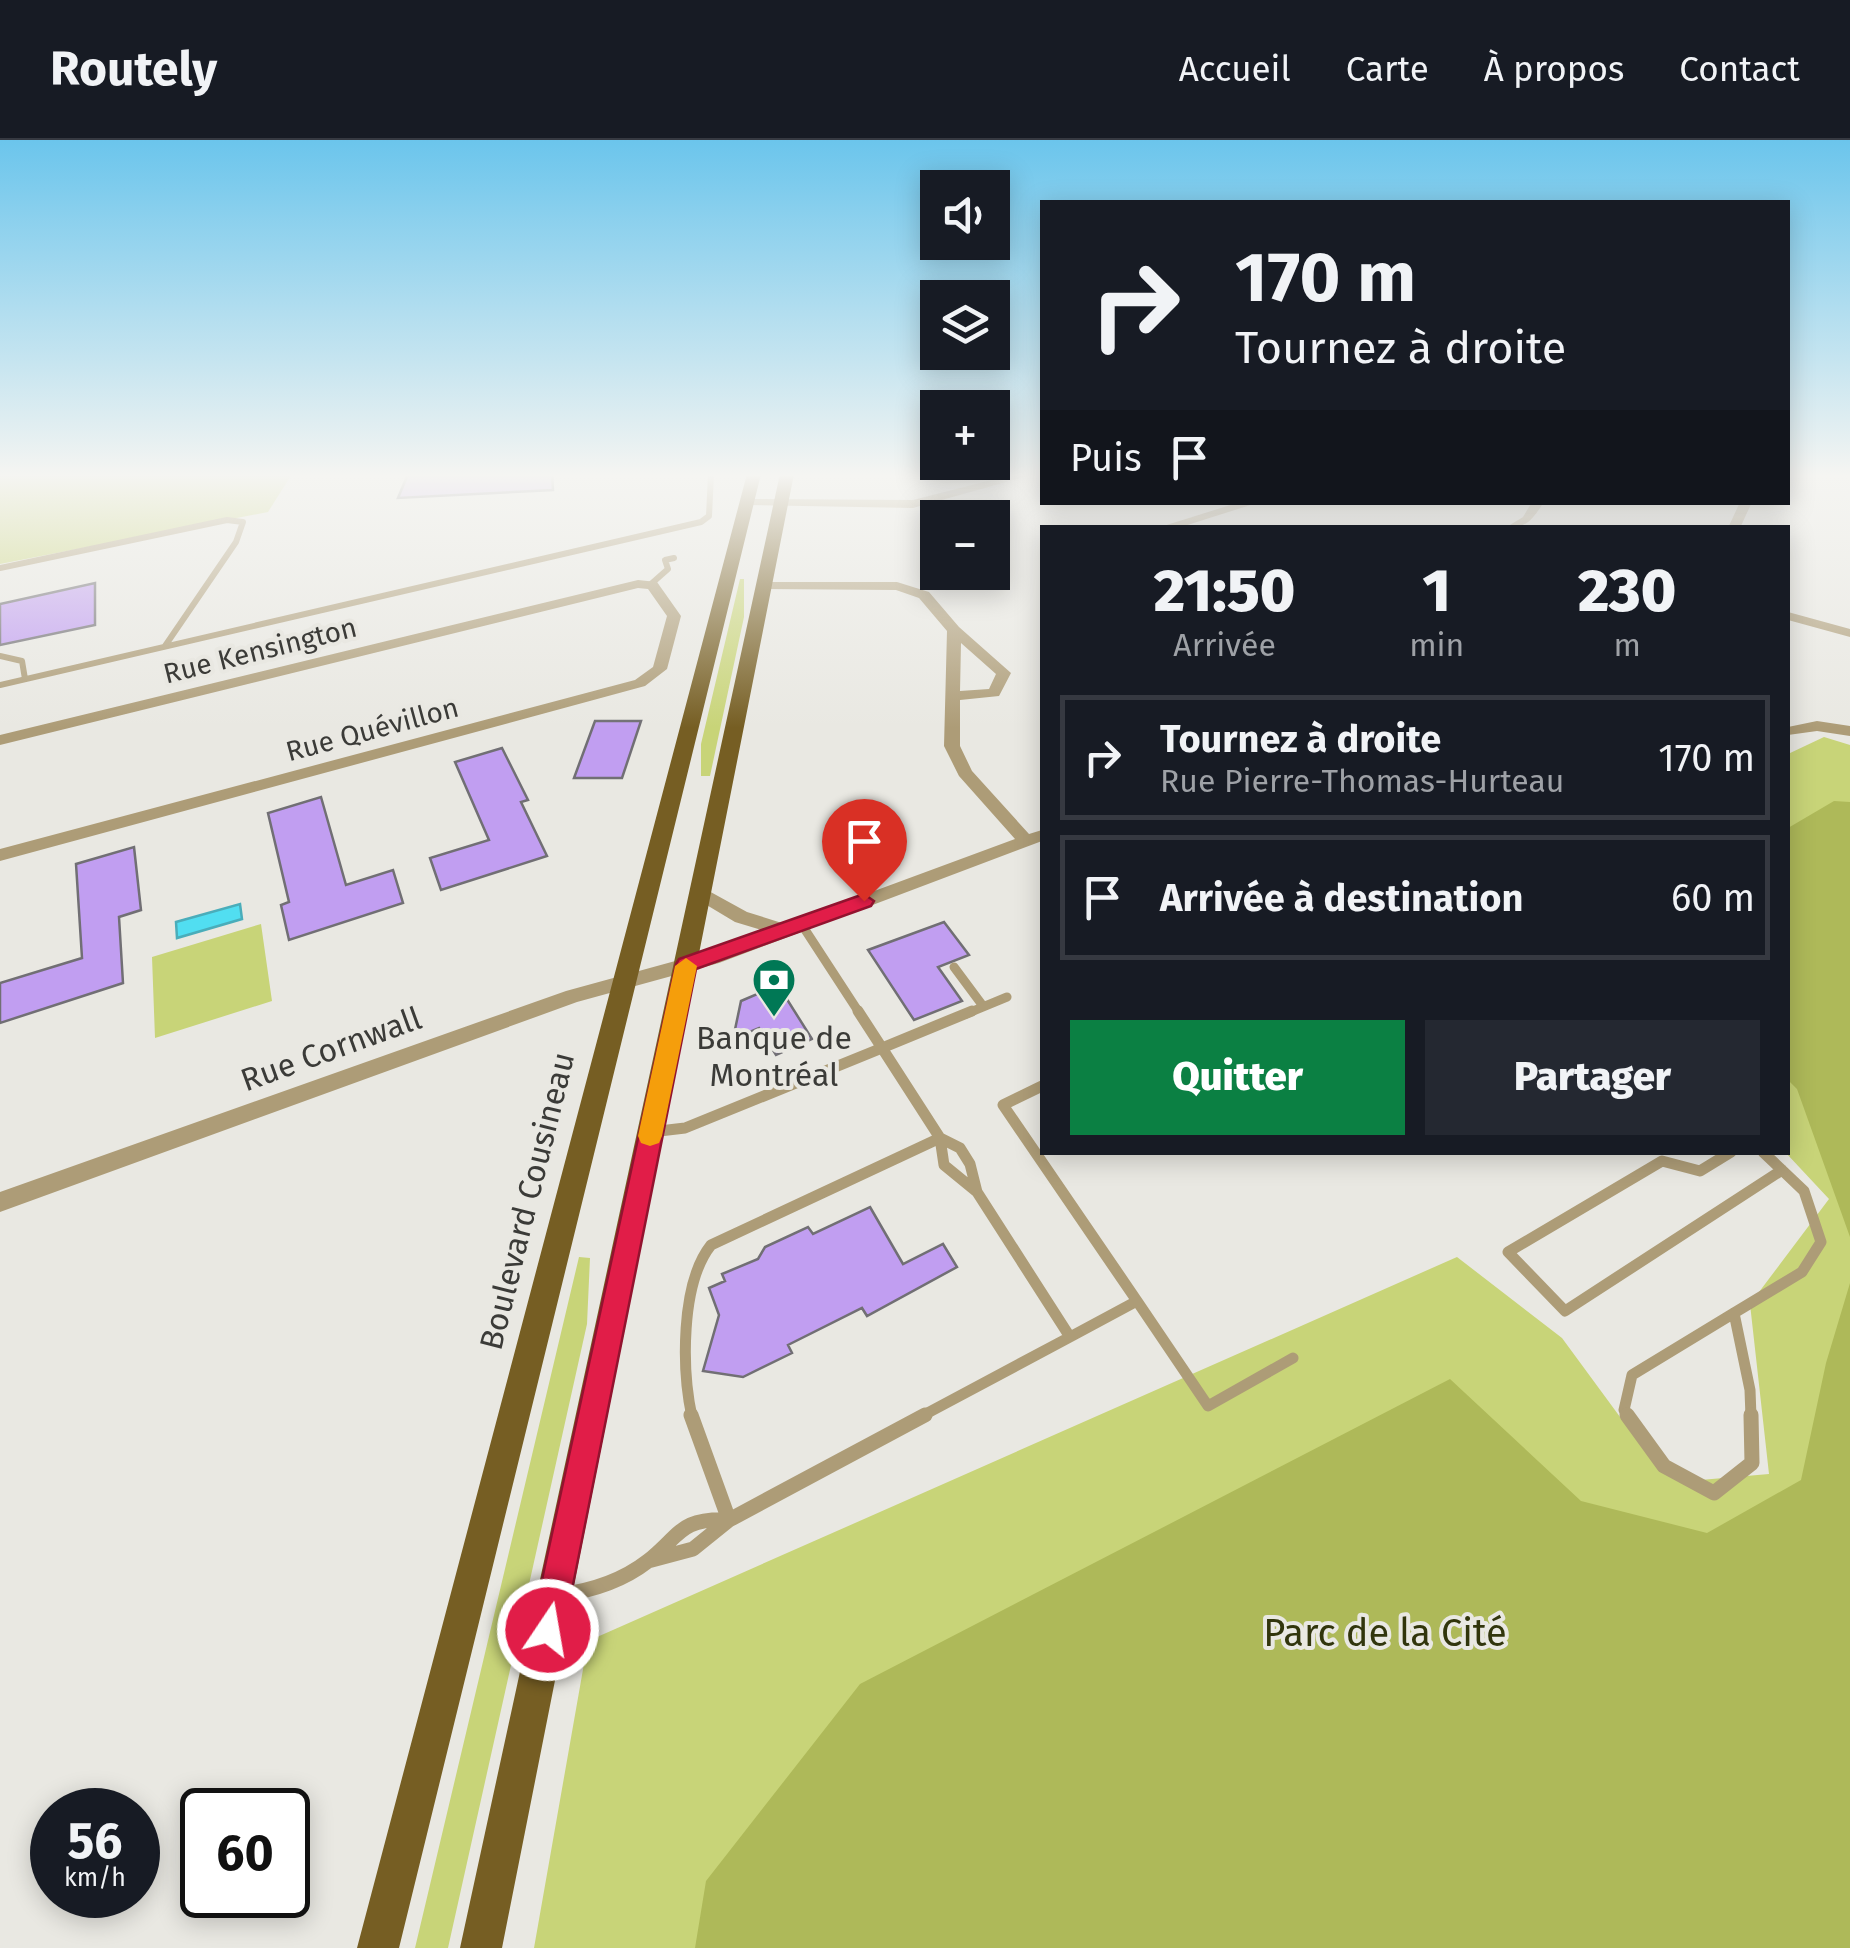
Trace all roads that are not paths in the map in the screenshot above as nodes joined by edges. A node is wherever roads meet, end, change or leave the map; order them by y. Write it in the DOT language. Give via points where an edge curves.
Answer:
graph roads {
  1 [pos="46,558"];
  2 [pos="225,558"];
  3 [pos="544,558"];
  4 [pos="669,558"];
  5 [pos="733,558"];
  6 [pos="770,558"];
  7 [pos="0,568"];
  8 [pos="650,584"];
  9 [pos="764,585"];
  10 [pos="1790,617"];
  11 [pos="954,630"];
  12 [pos="1850,633"];
  13 [pos="165,646"];
  14 [pos="0,656"];
  15 [pos="24,679"];
  16 [pos="0,685"];
  17 [pos="951,696"];
  18 [pos="1790,731"];
  19 [pos="1850,731"];
  20 [pos="0,740"];
  21 [pos="1034,838"];
  22 [pos="0,855"];
  23 [pos="700,894"];
  24 [pos="794,928"];
  25 [pos="686,964"];
  26 [pos="954,967"];
  27 [pos="626,981"];
  28 [pos="1008,997"];
  29 [pos="984,1006"];
  30 [pos="882,1048"];
  31 [pos="1040,1087"];
  32 [pos="651,1132"];
  33 [pos="940,1138"];
  34 [pos="1725,1155"];
  35 [pos="1766,1155"];
  36 [pos="1782,1170"];
  37 [pos="977,1192"];
  38 [pos="0,1202"];
  39 [pos="1138,1301"];
  40 [pos="1734,1312"];
  41 [pos="1070,1337"];
  42 [pos="1292,1358"];
  43 [pos="729,1520"];
  44 [pos="648,1561"];
  45 [pos="555,1595"];
  46 [pos="378,1948"];
  47 [pos="481,1948"];
  1 -- 7 [label="lane"];
  2 -- 13 [label="lane"];
  3 -- 13 [label="lane"];
  4 -- 8 [label="lane" via="668,569"];
  5 -- 27 [label="main road, Boulevard Cousineau"];
  6 -- 9 [label="main road"];
  8 -- 20 [label="street, Rue Kensington"];
  8 -- 22 [label="street, Rue Quévillon" via="674,618 660,669 640,683"];
  9 -- 11 [label="street" via="897,586 924,595"];
  9 -- 23 [label="main road"];
  10 -- 12 [label="street"];
  11 -- 17 [label="street"];
  11 -- 17 [label="street" via="1004,673 994,693"];
  13 -- 15 [label="lane"];
  14 -- 15 [label="lane" via="22,661"];
  15 -- 16 [label="lane"];
  17 -- 21 [label="street" via="952,746 965,773"];
  18 -- 19 [label="street"];
  21 -- 24 [label="street, Rue Cornwall"];
  23 -- 24 [label="street" via="734,915"];
  23 -- 25 [label="main road"];
  24 -- 25 [label="street, Rue Cornwall"];
  24 -- 30 [label="lane"];
  25 -- 27 [label="street, Rue Cornwall"];
  25 -- 32 [label="main road"];
  26 -- 29 [label="lane"];
  27 -- 38 [label="street, Rue Cornwall"];
  27 -- 46 [label="main road, Boulevard Cousineau"];
  28 -- 29 [label="lane"];
  29 -- 30 [label="lane"];
  30 -- 32 [label="lane" via="685,1128"];
  30 -- 33 [label="lane"];
  31 -- 39 [label="lane" via="1002,1104"];
  32 -- 45 [label="main road"];
  33 -- 37 [label="lane" via="960,1148"];
  33 -- 37 [label="lane" via="938,1156 949,1173"];
  33 -- 43 [label="lane" via="718,1239 699,1262 684,1373 692,1422"];
  34 -- 36 [label="lane" via="1700,1171 1662,1161 1508,1252 1565,1311"];
  35 -- 36 [label="lane"];
  36 -- 40 [label="lane" via="1804,1191 1821,1242 1802,1272"];
  37 -- 41 [label="lane"];
  39 -- 41 [label="lane"];
  39 -- 42 [label="lane" via="1208,1406"];
  40 -- 40 [label="lane" via="1632,1374 1624,1410 1664,1466 1714,1492 1752,1463 1750,1390"];
  41 -- 43 [label="lane"];
  43 -- 44 [label="lane" via="710,1541 679,1557"];
  43 -- 44 [label="lane" via="703,1519 670,1537"];
  44 -- 45 [label="lane" via="596,1590"];
  45 -- 47 [label="main road"];
}
